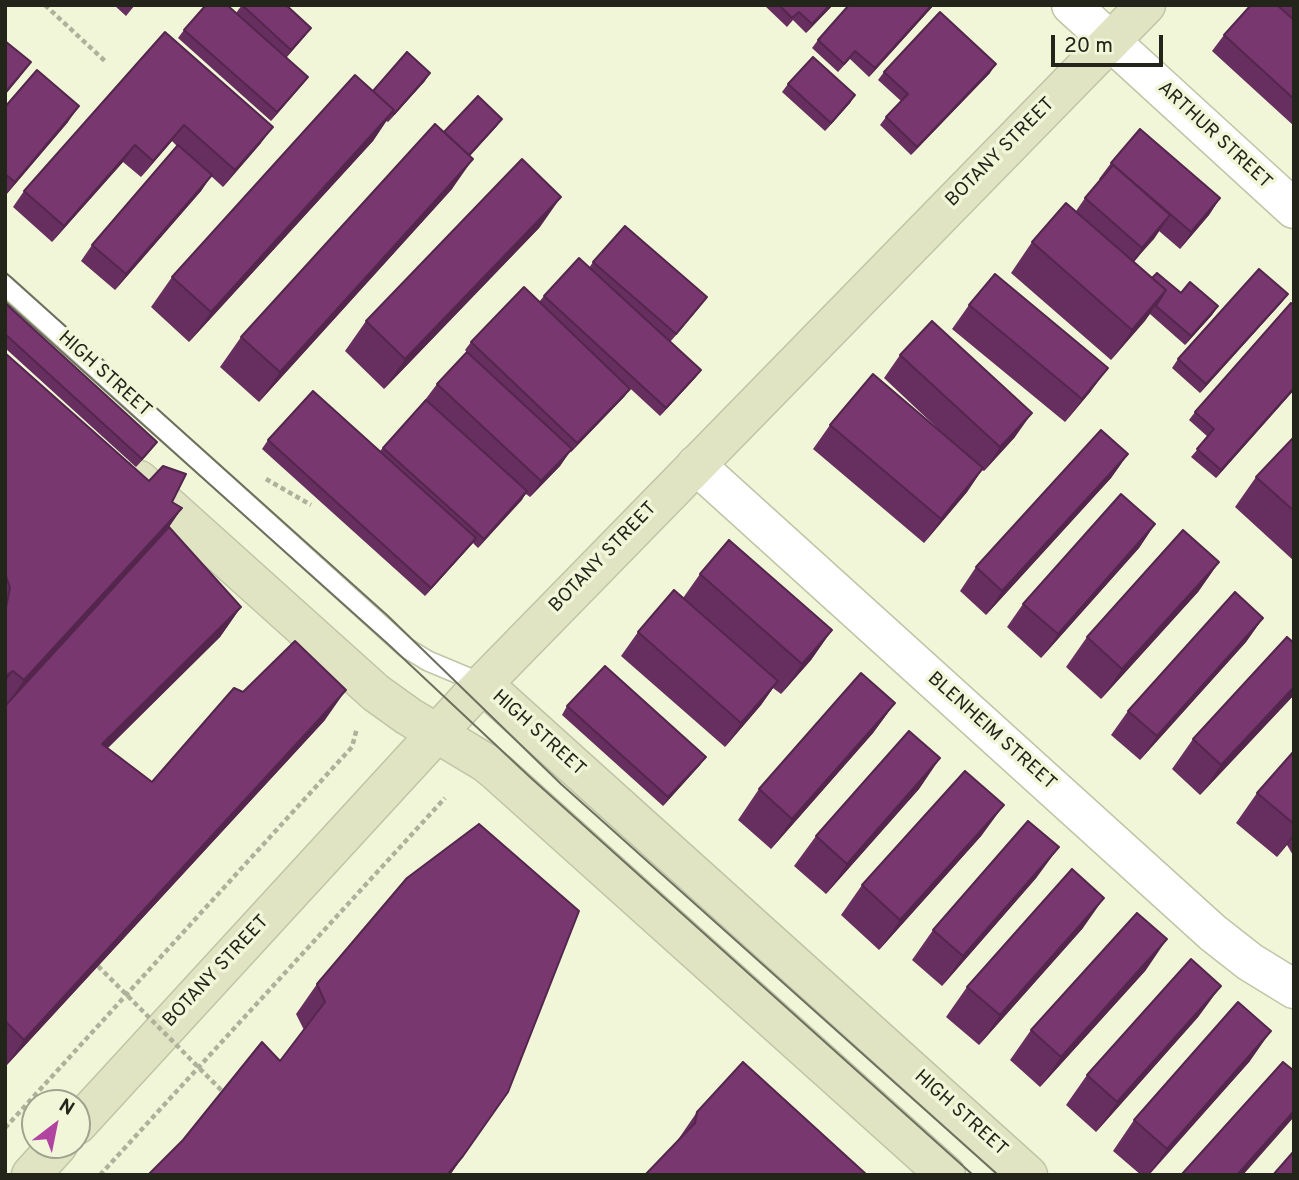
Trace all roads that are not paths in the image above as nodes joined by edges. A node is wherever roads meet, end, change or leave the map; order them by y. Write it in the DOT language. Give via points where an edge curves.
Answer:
graph roads {
  1 [pos="1071,5"];
  2 [pos="1146,5"];
  3 [pos="1111,42"];
  4 [pos="1294,209"];
  5 [pos="5,285"];
  6 [pos="109,453"];
  7 [pos="696,465"];
  8 [pos="483,684"];
  9 [pos="436,734"];
  10 [pos="1294,989"];
  11 [pos="91,1110"];
  12 [pos="45,1159"];
  13 [pos="31,1175"];
  14 [pos="946,1175"];
  15 [pos="1028,1175"];
  1 -- 3 [label="street, ARTHUR STREET"];
  2 -- 3 [label="street, BOTANY STREET"];
  3 -- 4 [label="street, ARTHUR STREET"];
  3 -- 7 [label="street, BOTANY STREET"];
  5 -- 8 [label="lane, HIGH STREET" via="405,646"];
  6 -- 9 [label="street" via="358,678"];
  7 -- 8 [label="street, BOTANY STREET"];
  7 -- 10 [label="street, BLENHEIM STREET" via="1213,933"];
  8 -- 9 [label="street, BOTANY STREET"];
  8 -- 15 [label="street, HIGH STREET"];
  9 -- 11 [label="street, BOTANY STREET"];
  9 -- 14 [label="street" via="497,772"];
  12 -- 13 [label="street"];
}
